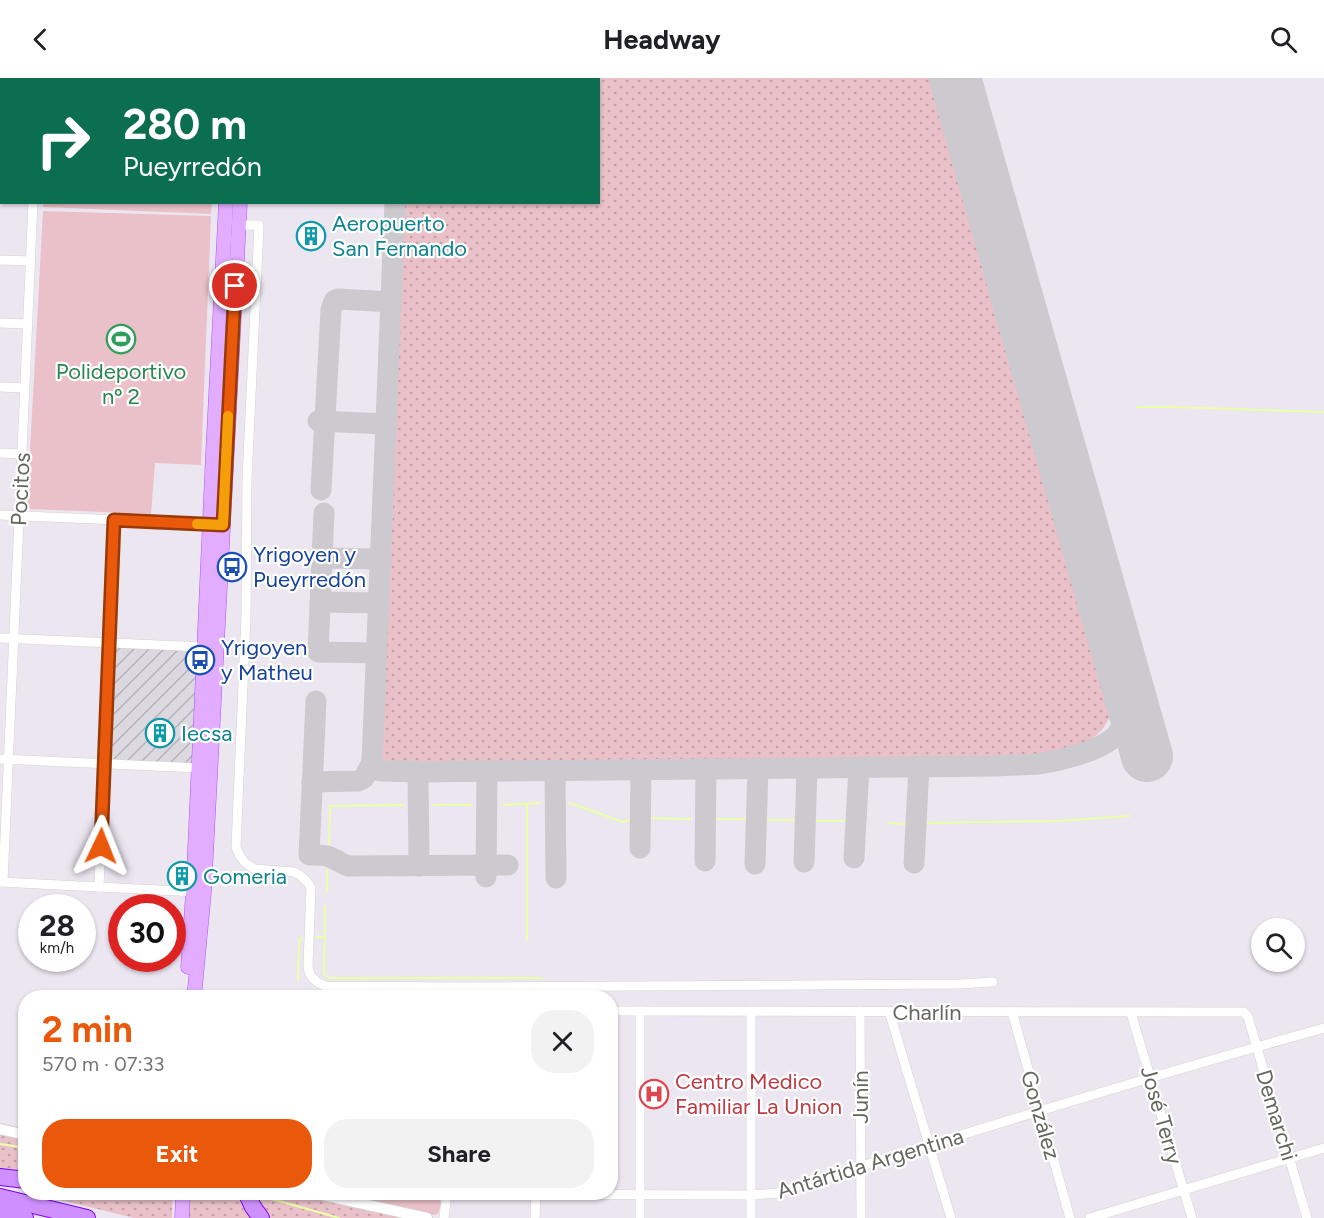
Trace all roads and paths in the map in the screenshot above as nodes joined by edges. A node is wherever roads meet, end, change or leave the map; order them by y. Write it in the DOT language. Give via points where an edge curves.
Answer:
graph roads {
  1 [pos="33,204"];
  2 [pos="226,204"];
  3 [pos="240,204"];
  4 [pos="238,225"];
  5 [pos="0,260"];
  6 [pos="31,261"];
  7 [pos="0,323"];
  8 [pos="28,324"];
  9 [pos="0,387"];
  10 [pos="25,388"];
  11 [pos="0,453"];
  12 [pos="22,454"];
  13 [pos="0,516"];
  14 [pos="19,516"];
  15 [pos="114,520"];
  16 [pos="216,525"];
  17 [pos="0,638"];
  18 [pos="14,639"];
  19 [pos="109,643"];
  20 [pos="204,647"];
  21 [pos="209,686"];
  22 [pos="4,760"];
  23 [pos="104,764"];
  24 [pos="199,768"];
  25 [pos="1,882"];
  26 [pos="99,887"];
  27 [pos="199,892"];
  28 [pos="993,982"];
  29 [pos="186,990"];
  30 [pos="194,990"];
  31 [pos="618,1011"];
  32 [pos="640,1011"];
  33 [pos="751,1011"];
  34 [pos="860,1011"];
  35 [pos="889,1011"];
  36 [pos="1012,1012"];
  37 [pos="1244,1012"];
  38 [pos="1131,1013"];
  39 [pos="1324,1028"];
  40 [pos="1257,1047"];
  41 [pos="1151,1078"];
  42 [pos="1040,1111"];
  43 [pos="0,1129"];
  44 [pos="18,1133"];
  45 [pos="929,1144"];
  46 [pos="1324,1148"];
  47 [pos="1290,1158"];
  48 [pos="861,1166"];
  49 [pos="0,1178"];
  50 [pos="18,1179"];
  51 [pos="1184,1190"];
  52 [pos="618,1195"];
  53 [pos="640,1195"];
  54 [pos="752,1195"];
  55 [pos="0,1197"];
  56 [pos="183,1200"];
  57 [pos="250,1200"];
  58 [pos="370,1200"];
  59 [pos="446,1200"];
  60 [pos="536,1200"];
  61 [pos="0,1212"];
  62 [pos="25,1218"];
  63 [pos="87,1218"];
  64 [pos="182,1218"];
  65 [pos="261,1218"];
  66 [pos="427,1218"];
  67 [pos="444,1218"];
  68 [pos="535,1218"];
  69 [pos="640,1218"];
  70 [pos="752,1218"];
  71 [pos="861,1218"];
  72 [pos="951,1218"];
  73 [pos="1070,1218"];
  74 [pos="1090,1218"];
  75 [pos="1192,1218"];
  76 [pos="1307,1218"];
  1 -- 6 [label="street, Pocitos"];
  2 -- 16 [label="main road"];
  3 -- 4 [label="main road"];
  4 -- 16 [label="main road"];
  4 -- 28 [label="street" via="259,225 236,847 241,858 255,869 294,872 309,883 308,971 313,980 325,986 462,987"];
  5 -- 6 [label="street"];
  6 -- 8 [label="street, Pocitos"];
  7 -- 8 [label="street"];
  8 -- 10 [label="street, Pocitos"];
  9 -- 10 [label="street"];
  10 -- 12 [label="street, Pocitos"];
  11 -- 12 [label="street"];
  12 -- 14 [label="street, Pocitos"];
  13 -- 14 [label="street"];
  14 -- 15 [label="street"];
  14 -- 18 [label="street, Pocitos"];
  15 -- 16 [label="street"];
  15 -- 19 [label="street"];
  16 -- 20 [label="main road"];
  16 -- 21 [label="main road"];
  17 -- 18 [label="street"];
  18 -- 19 [label="street"];
  18 -- 22 [label="street, Pocitos"];
  19 -- 20 [label="street"];
  19 -- 23 [label="street"];
  20 -- 21 [label="main road"];
  21 -- 24 [label="main road"];
  21 -- 27 [label="main road"];
  22 -- 23 [label="street"];
  22 -- 25 [label="street, Pocitos"];
  23 -- 24 [label="street"];
  23 -- 26 [label="street"];
  24 -- 27 [label="main road"];
  25 -- 26 [label="street"];
  26 -- 27 [label="street"];
  27 -- 29 [label="main road"];
  27 -- 30 [label="main road"];
  31 -- 32 [label="street, Charlín"];
  32 -- 33 [label="street, Charlín"];
  32 -- 53 [label="street"];
  33 -- 34 [label="street, Charlín"];
  33 -- 54 [label="street"];
  34 -- 35 [label="street, Charlín"];
  34 -- 48 [label="street, Junín"];
  35 -- 36 [label="street, Charlín"];
  35 -- 45 [label="street"];
  36 -- 38 [label="street, Charlín"];
  36 -- 42 [label="street, González"];
  37 -- 38 [label="street, Charlín"];
  37 -- 40 [label="street, Demarchi"];
  38 -- 41 [label="street, José Terry"];
  39 -- 40 [label="street, Antártida Argentina"];
  40 -- 41 [label="street, Antártida Argentina"];
  40 -- 47 [label="street, Demarchi"];
  41 -- 42 [label="street, Antártida Argentina"];
  41 -- 51 [label="street, José Terry"];
  42 -- 45 [label="street, Antártida Argentina"];
  42 -- 73 [label="street, González"];
  43 -- 44 [label="street"];
  45 -- 48 [label="street, Antártida Argentina"];
  45 -- 72 [label="street"];
  46 -- 47 [label="street"];
  47 -- 51 [label="street"];
  47 -- 76 [label="street, Demarchi"];
  48 -- 54 [label="street, Antártida Argentina" via="777,1192"];
  48 -- 71 [label="street, Junín"];
  49 -- 50 [label="highway"];
  51 -- 74 [label="street"];
  51 -- 75 [label="street, José Terry"];
  52 -- 53 [label="street, Antártida Argentina"];
  53 -- 54 [label="street, Antártida Argentina"];
  53 -- 69 [label="street"];
  54 -- 70 [label="street"];
  55 -- 63 [label="highway"];
  56 -- 64 [label="main road"];
  57 -- 65 [label="highway"];
  58 -- 66 [label="street"];
  59 -- 67 [label="street"];
  60 -- 68 [label="street"];
  61 -- 62 [label="highway"];
}
